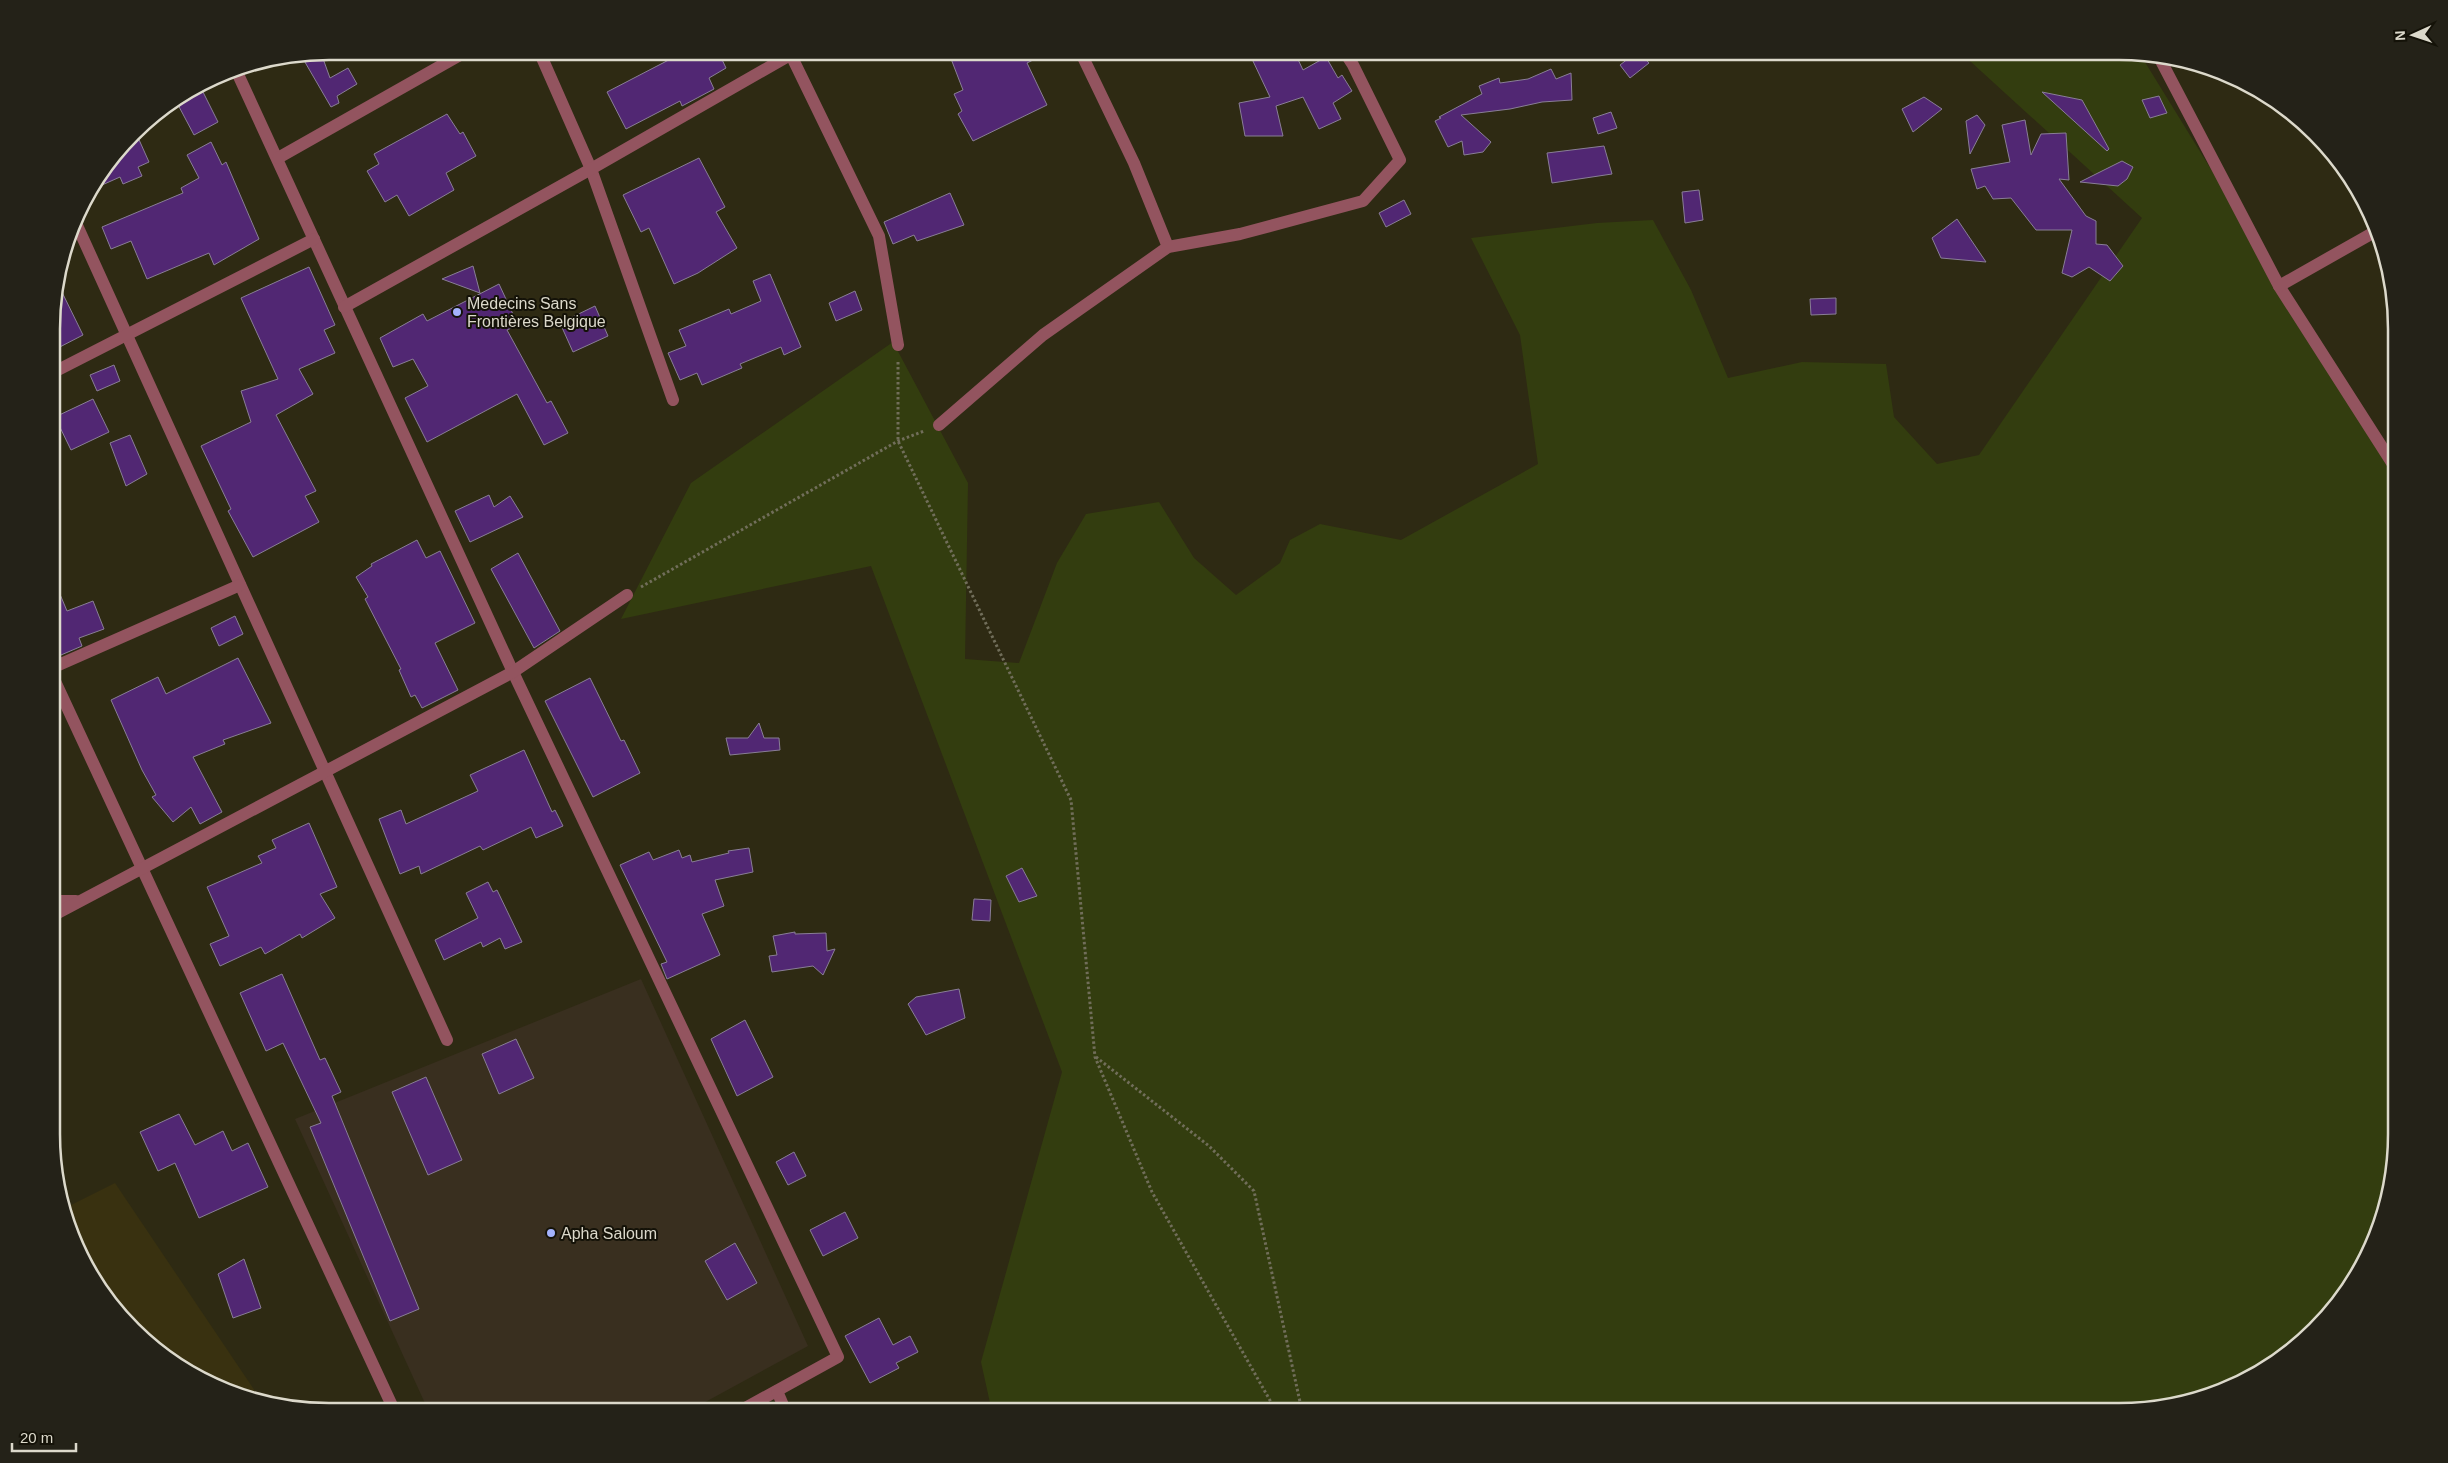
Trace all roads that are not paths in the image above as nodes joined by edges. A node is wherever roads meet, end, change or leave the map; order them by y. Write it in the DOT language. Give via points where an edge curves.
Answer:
graph roads {
  1 [pos="451,60"];
  2 [pos="543,60"];
  3 [pos="778,60"];
  4 [pos="796,60"];
  5 [pos="1084,60"];
  6 [pos="1350,60"];
  7 [pos="2163,63"];
  8 [pos="239,75"];
  9 [pos="278,158"];
  10 [pos="591,169"];
  11 [pos="79,228"];
  12 [pos="2371,234"];
  13 [pos="314,239"];
  14 [pos="1168,247"];
  15 [pos="2279,286"];
  16 [pos="344,307"];
  17 [pos="129,334"];
  18 [pos="898,345"];
  19 [pos="60,369"];
  20 [pos="673,400"];
  21 [pos="939,425"];
  22 [pos="2388,456"];
  23 [pos="240,585"];
  24 [pos="627,595"];
  25 [pos="60,664"];
  26 [pos="513,672"];
  27 [pos="60,694"];
  28 [pos="324,772"];
  29 [pos="141,869"];
  30 [pos="60,901"];
  31 [pos="79,901"];
  32 [pos="60,912"];
  33 [pos="447,1040"];
  34 [pos="777,1391"];
  35 [pos="391,1403"];
  36 [pos="755,1403"];
  37 [pos="782,1403"];
  1 -- 9 [label="street"];
  2 -- 10 [label="street"];
  3 -- 10 [label="street"];
  4 -- 18 [label="street" via="879,236"];
  5 -- 14 [label="street" via="1134,163"];
  6 -- 14 [label="street" via="1400,160 1363,201 1240,234"];
  7 -- 15 [label="street"];
  8 -- 9 [label="street"];
  9 -- 13 [label="street"];
  10 -- 16 [label="street"];
  10 -- 20 [label="street"];
  11 -- 17 [label="street"];
  12 -- 15 [label="street"];
  13 -- 16 [label="street"];
  13 -- 17 [label="street"];
  14 -- 21 [label="street" via="1043,335"];
  15 -- 22 [label="street"];
  16 -- 26 [label="street"];
  17 -- 19 [label="street"];
  17 -- 23 [label="street"];
  23 -- 25 [label="street"];
  23 -- 28 [label="street"];
  24 -- 26 [label="street"];
  26 -- 28 [label="street"];
  26 -- 34 [label="street" via="838,1357"];
  27 -- 29 [label="street"];
  28 -- 29 [label="street"];
  28 -- 33 [label="street"];
  29 -- 31 [label="street"];
  29 -- 35 [label="street"];
  30 -- 31 [label="street"];
  31 -- 32 [label="street"];
  34 -- 36 [label="street"];
  34 -- 37 [label="street"];
}
